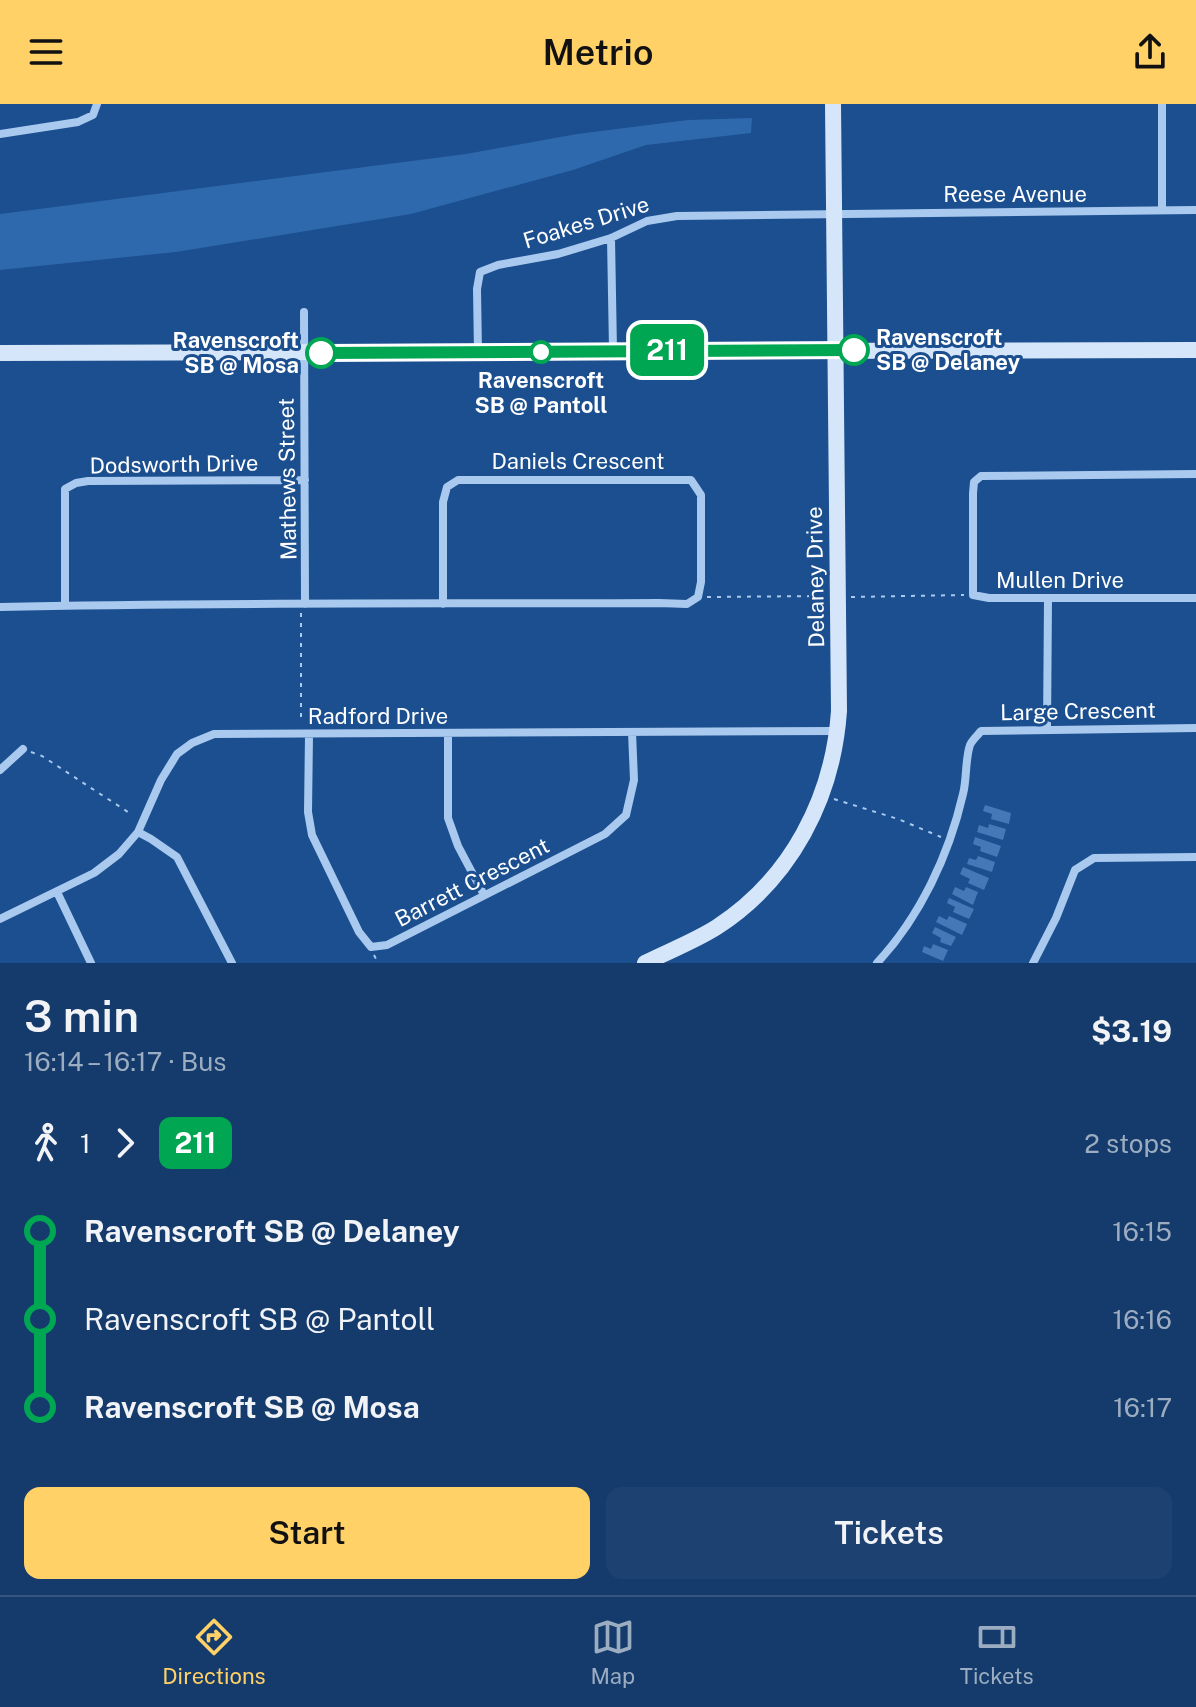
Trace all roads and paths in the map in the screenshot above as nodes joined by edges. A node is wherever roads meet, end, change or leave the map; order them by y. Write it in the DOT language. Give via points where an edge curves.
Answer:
graph roads {
  1 [pos="97,104"];
  2 [pos="833,104"];
  3 [pos="1162,104"];
  4 [pos="0,134"];
  5 [pos="1162,210"];
  6 [pos="1196,210"];
  7 [pos="833,213"];
  8 [pos="611,238"];
  9 [pos="304,312"];
  10 [pos="613,350"];
  11 [pos="835,350"];
  12 [pos="1196,350"];
  13 [pos="0,353"];
  14 [pos="304,353"];
  15 [pos="478,353"];
  16 [pos="1196,474"];
  17 [pos="305,480"];
  18 [pos="1196,598"];
  19 [pos="1048,599"];
  20 [pos="305,604"];
  21 [pos="443,604"];
  22 [pos="65,605"];
  23 [pos="0,607"];
  24 [pos="301,720"];
  25 [pos="1196,728"];
  26 [pos="1047,729"];
  27 [pos="837,731"];
  28 [pos="632,732"];
  29 [pos="448,733"];
  30 [pos="309,735"];
  31 [pos="23,749"];
  32 [pos="0,770"];
  33 [pos="822,795"];
  34 [pos="131,814"];
  35 [pos="138,832"];
  36 [pos="950,841"];
  37 [pos="1196,857"];
  38 [pos="57,892"];
  39 [pos="484,895"];
  40 [pos="0,919"];
  41 [pos="91,963"];
  42 [pos="232,963"];
  43 [pos="645,963"];
  44 [pos="877,963"];
  45 [pos="1033,963"];
  1 -- 4 [label="street" via="93,115 78,122"];
  2 -- 7 [label="street, Delaney Drive"];
  3 -- 5 [label="street"];
  5 -- 6 [label="street, Reese Avenue"];
  5 -- 7 [label="street, Reese Avenue"];
  7 -- 8 [label="street, Foakes Drive" via="677,216 647,221"];
  7 -- 11 [label="street, Delaney Drive"];
  8 -- 10 [label="street"];
  8 -- 15 [label="street, Foakes Drive" via="480,272"];
  9 -- 14 [label="street, Mathews Street"];
  10 -- 11 [label="street"];
  10 -- 15 [label="street"];
  11 -- 12 [label="street"];
  11 -- 27 [label="street, Delaney Drive"];
  13 -- 14 [label="street"];
  14 -- 15 [label="street"];
  14 -- 17 [label="street, Mathews Street"];
  16 -- 19 [label="street, Mullen Drive" via="981,476 974,482 973,595"];
  17 -- 20 [label="street, Mathews Street"];
  17 -- 22 [label="street, Dodsworth Drive" via="76,483 65,489"];
  18 -- 19 [label="street, Mullen Drive"];
  19 -- 26 [label="street"];
  20 -- 21 [label="street, Daniels Crescent"];
  20 -- 22 [label="street, Daniels Crescent"];
  20 -- 24 [label="path"];
  21 -- 21 [label="street, Daniels Crescent" via="687,604 698,597 701,582 701,495 691,480 458,480 447,487 443,502"];
  22 -- 23 [label="street, Daniels Crescent"];
  25 -- 26 [label="street, Large Crescent"];
  26 -- 36 [label="street, Large Crescent" via="981,731 970,743 964,793"];
  27 -- 28 [label="street, Radford Drive"];
  27 -- 33 [label="street, Delaney Drive"];
  28 -- 29 [label="street, Radford Drive"];
  28 -- 39 [label="street, Barrett Crescent" via="634,780 626,815 605,834"];
  29 -- 30 [label="street, Radford Drive"];
  29 -- 39 [label="street" via="448,818"];
  30 -- 35 [label="street, Radford Drive" via="214,734 192,743 177,754 161,780"];
  30 -- 39 [label="street, Barrett Crescent" via="312,835 371,947 387,945"];
  31 -- 32 [label="street"];
  31 -- 34 [label="path"];
  33 -- 36 [label="path"];
  33 -- 43 [label="street, Delaney Drive" via="796,847 750,903 715,928"];
  35 -- 38 [label="street, Radford Drive" via="94,873"];
  35 -- 42 [label="street" via="177,857"];
  36 -- 44 [label="street, Large Crescent" via="918,909"];
  37 -- 45 [label="street" via="1094,858 1075,870"];
  38 -- 40 [label="street, Radford Drive"];
  38 -- 41 [label="street"];
}
